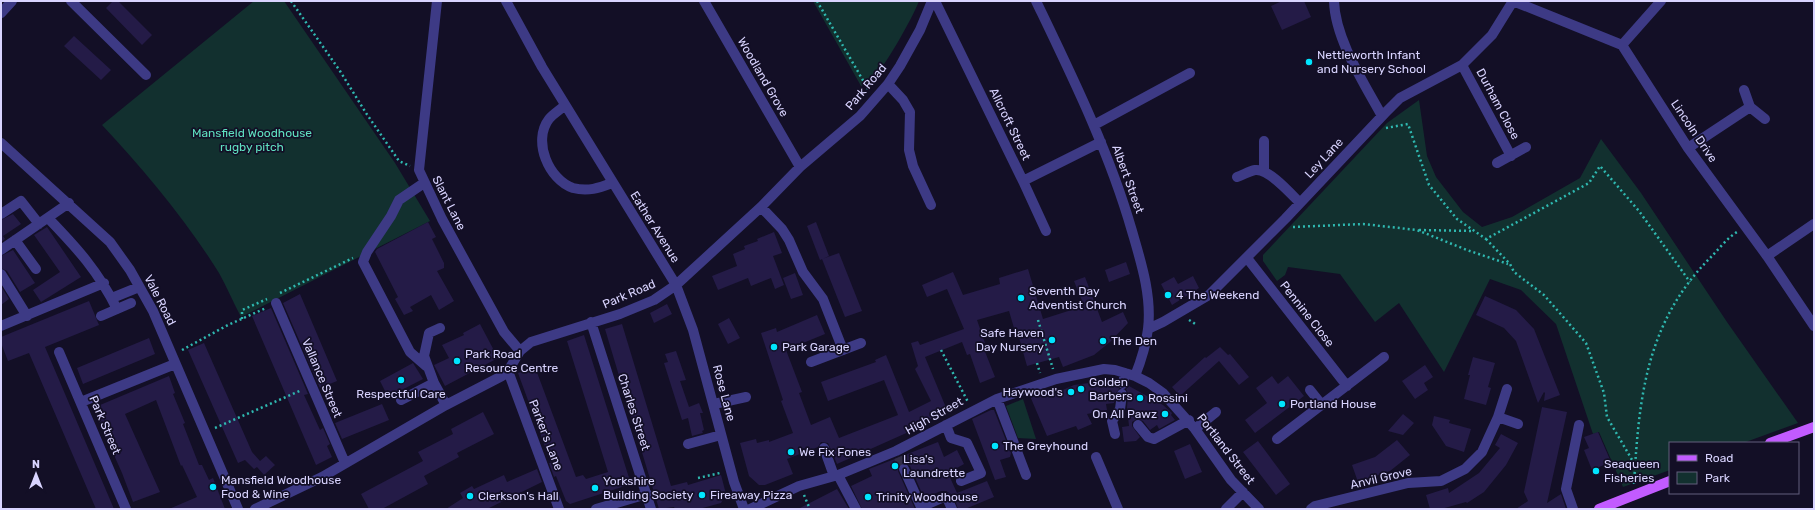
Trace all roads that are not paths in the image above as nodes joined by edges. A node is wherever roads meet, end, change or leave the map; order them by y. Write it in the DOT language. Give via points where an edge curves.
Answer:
graph roads {
  1 [pos="12,1"];
  2 [pos="71,1"];
  3 [pos="437,1"];
  4 [pos="506,1"];
  5 [pos="704,1"];
  6 [pos="934,1"];
  7 [pos="1036,1"];
  8 [pos="1334,1"];
  9 [pos="1513,1"];
  10 [pos="1661,1"];
  11 [pos="1,13"];
  12 [pos="1622,45"];
  13 [pos="1462,65"];
  14 [pos="1190,73"];
  15 [pos="146,75"];
  16 [pos="888,84"];
  17 [pos="1744,90"];
  18 [pos="565,105"];
  19 [pos="1750,107"];
  20 [pos="1382,116"];
  21 [pos="1764,119"];
  22 [pos="1094,125"];
  23 [pos="1264,141"];
  24 [pos="1101,142"];
  25 [pos="1,143"];
  26 [pos="1526,147"];
  27 [pos="1688,148"];
  28 [pos="1511,156"];
  29 [pos="1497,163"];
  30 [pos="800,167"];
  31 [pos="1264,171"];
  32 [pos="1237,177"];
  33 [pos="1022,181"];
  34 [pos="424,183"];
  35 [pos="612,183"];
  36 [pos="69,203"];
  37 [pos="1300,203"];
  38 [pos="931,205"];
  39 [pos="761,207"];
  40 [pos="1,214"];
  41 [pos="43,221"];
  42 [pos="1814,224"];
  43 [pos="1046,231"];
  44 [pos="16,240"];
  45 [pos="1,250"];
  46 [pos="1767,256"];
  47 [pos="1247,258"];
  48 [pos="36,270"];
  49 [pos="1,274"];
  50 [pos="104,283"];
  51 [pos="676,285"];
  52 [pos="139,287"];
  53 [pos="112,298"];
  54 [pos="131,303"];
  55 [pos="276,303"];
  56 [pos="117,309"];
  57 [pos="27,316"];
  58 [pos="101,316"];
  59 [pos="591,322"];
  60 [pos="1,326"];
  61 [pos="1814,326"];
  62 [pos="440,328"];
  63 [pos="1148,329"];
  64 [pos="861,343"];
  65 [pos="843,350"];
  66 [pos="520,351"];
  67 [pos="59,352"];
  68 [pos="1384,357"];
  69 [pos="174,360"];
  70 [pos="811,362"];
  71 [pos="426,366"];
  72 [pos="508,371"];
  73 [pos="1130,374"];
  74 [pos="434,383"];
  75 [pos="1347,386"];
  76 [pos="1506,389"];
  77 [pos="1310,390"];
  78 [pos="746,397"];
  79 [pos="997,399"];
  80 [pos="401,400"];
  81 [pos="81,402"];
  82 [pos="714,404"];
  83 [pos="1322,404"];
  84 [pos="446,405"];
  85 [pos="1216,412"];
  86 [pos="1498,417"];
  87 [pos="1189,420"];
  88 [pos="1518,424"];
  89 [pos="946,425"];
  90 [pos="1138,425"];
  91 [pos="1579,425"];
  92 [pos="1814,427"];
  93 [pos="1195,428"];
  94 [pos="1115,434"];
  95 [pos="721,435"];
  96 [pos="1277,439"];
  97 [pos="1773,442"];
  98 [pos="688,444"];
  99 [pos="824,448"];
  100 [pos="1096,457"];
  101 [pos="345,463"];
  102 [pos="904,469"];
  103 [pos="836,475"];
  104 [pos="1026,475"];
  105 [pos="960,481"];
  106 [pos="1669,481"];
  107 [pos="1243,492"];
  108 [pos="647,494"];
  109 [pos="126,509"];
  110 [pos="238,509"];
  111 [pos="255,509"];
  112 [pos="559,509"];
  113 [pos="596,509"];
  114 [pos="651,509"];
  115 [pos="744,509"];
  116 [pos="750,509"];
  117 [pos="856,509"];
  118 [pos="952,509"];
  119 [pos="1118,509"];
  120 [pos="1226,509"];
  121 [pos="1259,509"];
  122 [pos="1311,509"];
  123 [pos="1573,509"];
  124 [pos="1599,509"];
  1 -- 11 [label="street"];
  2 -- 15 [label="street"];
  3 -- 34 [label="street, Slant Lane" via="418,170"];
  4 -- 18 [label="street, Eather Avenue"];
  5 -- 30 [label="street, Woodland Grove"];
  6 -- 16 [label="street, Park Road"];
  6 -- 33 [label="street, Allcroft Street"];
  7 -- 22 [label="street, Albert Street"];
  8 -- 20 [label="street" via="1344,40"];
  9 -- 12 [label="street"];
  9 -- 13 [label="street, Ley Lane" via="1492,35"];
  10 -- 12 [label="street"];
  12 -- 27 [label="street, Lincoln Drive"];
  13 -- 20 [label="street, Ley Lane" via="1400,98"];
  13 -- 28 [label="street, Durham Close"];
  14 -- 22 [label="street"];
  16 -- 30 [label="street, Park Road" via="860,116"];
  16 -- 38 [label="street" via="910,112 909,150 912,166"];
  17 -- 19 [label="street"];
  18 -- 35 [label="street, Eather Avenue"];
  18 -- 35 [label="street" via="548,119 542,135 547,164 560,180 573,187 590,190"];
  19 -- 21 [label="street"];
  19 -- 27 [label="street"];
  20 -- 37 [label="street, Ley Lane"];
  22 -- 24 [label="street, Albert Street"];
  23 -- 31 [label="street"];
  24 -- 33 [label="street, Allcroft Street"];
  24 -- 63 [label="street, Albert Street" via="1124,201 1136,242 1147,289"];
  25 -- 36 [label="street, Vale Road"];
  26 -- 28 [label="street"];
  27 -- 46 [label="street, Lincoln Drive"];
  28 -- 29 [label="street"];
  30 -- 39 [label="street, Park Road"];
  31 -- 32 [label="street" via="1256,170"];
  31 -- 37 [label="street"];
  33 -- 43 [label="street"];
  34 -- 66 [label="street, Slant Lane" via="504,332"];
  34 -- 71 [label="street" via="399,200 366,252 363,262 410,352"];
  35 -- 51 [label="street, Eather Avenue"];
  36 -- 41 [label="street"];
  36 -- 52 [label="street, Vale Road" via="110,242"];
  37 -- 47 [label="street, Ley Lane"];
  39 -- 51 [label="street, Park Road"];
  39 -- 65 [label="street" via="790,240 803,272 823,299"];
  40 -- 41 [label="street" via="21,201"];
  41 -- 44 [label="street"];
  41 -- 50 [label="street" via="80,250"];
  42 -- 46 [label="street"];
  44 -- 45 [label="street"];
  44 -- 48 [label="street"];
  46 -- 61 [label="street, Lincoln Drive"];
  47 -- 63 [label="street, Ley Lane" via="1209,295"];
  47 -- 75 [label="street, Pennine Close"];
  49 -- 57 [label="street"];
  50 -- 53 [label="street"];
  50 -- 57 [label="street"];
  51 -- 59 [label="street, Park Road" via="654,300 620,314"];
  51 -- 82 [label="street, Rose Lane" via="693,330"];
  52 -- 53 [label="street"];
  52 -- 69 [label="street, Vale Road" via="153,311"];
  53 -- 56 [label="street"];
  54 -- 56 [label="street"];
  55 -- 101 [label="street, Vallance Street"];
  56 -- 58 [label="street"];
  57 -- 60 [label="street"];
  59 -- 66 [label="street, Park Road" via="531,342"];
  59 -- 108 [label="street, Charles Street"];
  62 -- 71 [label="street" via="430,333 424,349"];
  63 -- 73 [label="street, Albert Street" via="1144,350"];
  64 -- 65 [label="street"];
  65 -- 70 [label="street"];
  66 -- 72 [label="street, Park Road"];
  67 -- 81 [label="street, Park Street"];
  68 -- 75 [label="street"];
  69 -- 81 [label="street"];
  69 -- 110 [label="street, Vale Road"];
  71 -- 74 [label="street"];
  72 -- 84 [label="street"];
  72 -- 112 [label="street, Parker's Lane"];
  73 -- 79 [label="street, High Street" via="1104,369 1056,379"];
  73 -- 87 [label="street, Portland Street" via="1163,393"];
  73 -- 94 [label="street, Albert Street" via="1122,389 1120,410 1112,421"];
  74 -- 80 [label="street"];
  74 -- 84 [label="street"];
  75 -- 83 [label="street"];
  76 -- 86 [label="street, Anvil Grove"];
  77 -- 83 [label="street"];
  78 -- 82 [label="street"];
  79 -- 89 [label="street, High Street"];
  79 -- 104 [label="street"];
  81 -- 109 [label="street, Park Street"];
  82 -- 95 [label="street, Rose Lane"];
  83 -- 96 [label="street"];
  84 -- 101 [label="street"];
  85 -- 93 [label="street"];
  86 -- 88 [label="street"];
  86 -- 122 [label="street, Anvil Grove" via="1482,452 1465,469 1441,481 1408,483"];
  87 -- 90 [label="street" via="1154,439 1148,437"];
  87 -- 93 [label="street, Portland Street"];
  89 -- 103 [label="street, High Street" via="897,454"];
  89 -- 105 [label="street" via="951,438 967,443 981,473"];
  91 -- 123 [label="street" via="1566,489"];
  92 -- 97 [label="main road"];
  93 -- 107 [label="street, Portland Street" via="1231,480"];
  95 -- 98 [label="street"];
  95 -- 115 [label="street, Rose Lane"];
  99 -- 103 [label="street"];
  100 -- 119 [label="street"];
  101 -- 111 [label="street"];
  102 -- 118 [label="street" via="921,507 944,497"];
  103 -- 116 [label="street, High Street" via="799,486"];
  103 -- 117 [label="street"];
  106 -- 124 [label="main road"];
  107 -- 120 [label="street"];
  107 -- 121 [label="street, Portland Street"];
  108 -- 113 [label="street"];
  108 -- 114 [label="street, Charles Street"];
}
